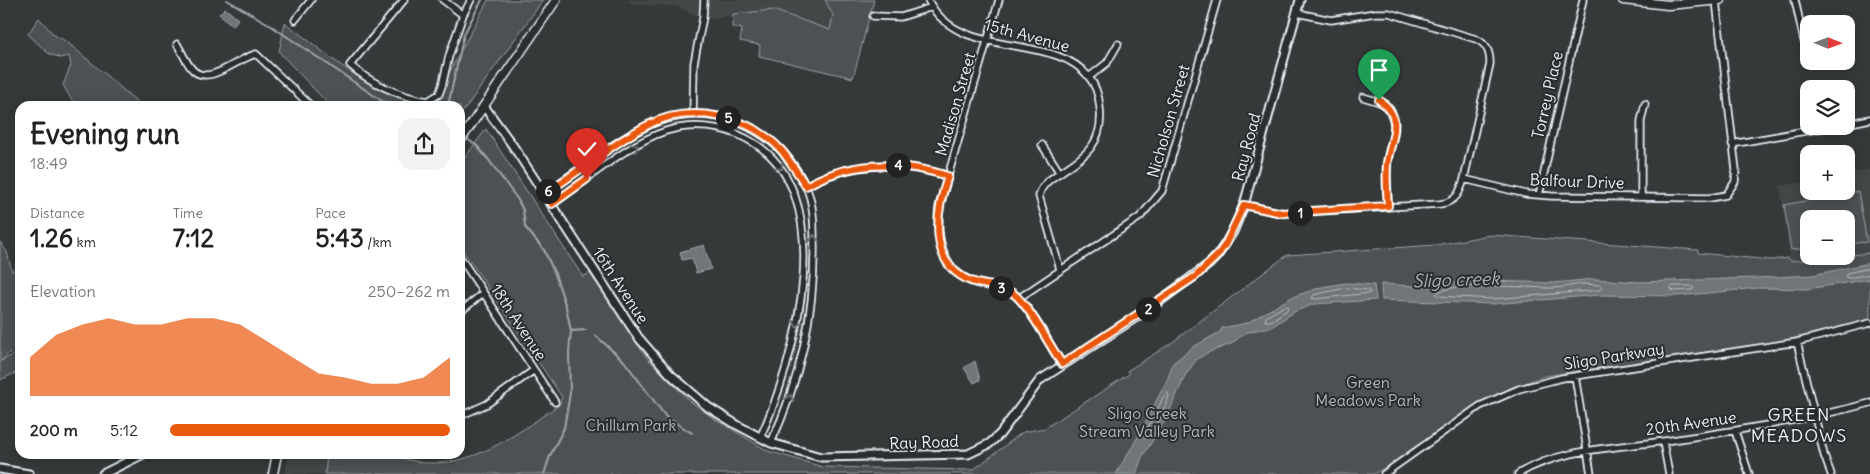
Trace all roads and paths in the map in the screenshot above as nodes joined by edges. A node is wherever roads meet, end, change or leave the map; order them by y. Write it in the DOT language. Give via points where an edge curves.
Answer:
graph roads {
  1 [pos="311,0"];
  2 [pos="404,0"];
  3 [pos="443,0"];
  4 [pos="471,0"];
  5 [pos="556,0"];
  6 [pos="704,0"];
  7 [pos="928,0"];
  8 [pos="999,0"];
  9 [pos="1217,0"];
  10 [pos="1300,0"];
  11 [pos="1583,0"];
  12 [pos="1623,0"];
  13 [pos="1718,0"];
  14 [pos="1796,0"];
  15 [pos="932,7"];
  16 [pos="1297,13"];
  17 [pos="463,15"];
  18 [pos="873,16"];
  19 [pos="295,20"];
  20 [pos="1800,20"];
  21 [pos="987,42"];
  22 [pos="177,44"];
  23 [pos="1118,44"];
  24 [pos="1089,77"];
  25 [pos="1363,97"];
  26 [pos="306,101"];
  27 [pos="1645,104"];
  28 [pos="484,106"];
  29 [pos="693,115"];
  30 [pos="1870,119"];
  31 [pos="1855,122"];
  32 [pos="1800,132"];
  33 [pos="465,134"];
  34 [pos="1732,144"];
  35 [pos="1042,145"];
  36 [pos="1060,173"];
  37 [pos="948,176"];
  38 [pos="1464,179"];
  39 [pos="806,186"];
  40 [pos="544,194"];
  41 [pos="1539,195"];
  42 [pos="1641,197"];
  43 [pos="552,204"];
  44 [pos="1244,205"];
  45 [pos="1388,206"];
  46 [pos="465,265"];
  47 [pos="1060,269"];
  48 [pos="483,293"];
  49 [pos="1019,298"];
  50 [pos="465,308"];
  51 [pos="1870,323"];
  52 [pos="1797,342"];
  53 [pos="1062,364"];
  54 [pos="534,370"];
  55 [pos="1575,376"];
  56 [pos="555,402"];
  57 [pos="1870,403"];
  58 [pos="465,414"];
  59 [pos="1815,417"];
  60 [pos="1735,431"];
  61 [pos="760,438"];
  62 [pos="771,442"];
  63 [pos="1663,442"];
  64 [pos="1587,452"];
  65 [pos="133,459"];
  66 [pos="276,459"];
  67 [pos="0,469"];
  68 [pos="9,472"];
  69 [pos="29,474"];
  70 [pos="103,474"];
  71 [pos="273,474"];
  72 [pos="1384,474"];
  73 [pos="1518,474"];
  74 [pos="1590,474"];
  75 [pos="1669,474"];
  76 [pos="1749,474"];
  77 [pos="1831,474"];
  1 -- 19 [label="street"];
  2 -- 17 [label="street" via="350,64 366,77 415,99 432,100 442,86"];
  3 -- 17 [label="street"];
  4 -- 17 [label="street"];
  5 -- 28 [label="main road"];
  6 -- 29 [label="street" via="694,63"];
  7 -- 15 [label="street, 15th Avenue"];
  8 -- 21 [label="street, Madison Street"];
  9 -- 47 [label="street, Nicholson Street" via="1162,191 1140,217"];
  10 -- 16 [label="street, Ray Road"];
  11 -- 41 [label="street, Torrey Place"];
  12 -- 13 [label="main road" via="1668,5"];
  13 -- 34 [label="street, Balfour Drive"];
  14 -- 20 [label="street"];
  15 -- 18 [label="street" via="902,17"];
  15 -- 21 [label="street, 15th Avenue" via="954,26"];
  16 -- 38 [label="street" via="1331,20 1389,13 1484,44 1490,64"];
  16 -- 44 [label="street, Ray Road"];
  21 -- 24 [label="street, 15th Avenue" via="1057,55 1079,66"];
  21 -- 37 [label="street, Madison Street"];
  22 -- 26 [label="street" via="194,72 207,76 256,54"];
  23 -- 24 [label="street" via="1107,64"];
  24 -- 36 [label="street, 15th Avenue" via="1099,99 1098,131 1085,155"];
  25 -- 45 [label="street" via="1384,103 1395,126 1387,168"];
  27 -- 42 [label="street" via="1641,121"];
  28 -- 33 [label="main road"];
  28 -- 40 [label="street, 16th Avenue"];
  29 -- 39 [label="street" via="727,118 760,133 782,151"];
  29 -- 40 [label="street" via="646,126"];
  30 -- 31 [label="street"];
  32 -- 34 [label="street"];
  34 -- 42 [label="street, Balfour Drive" via="1736,176 1733,187 1726,194 1710,198"];
  35 -- 36 [label="street"];
  36 -- 47 [label="street, 15th Avenue" via="1042,188 1039,196"];
  37 -- 39 [label="street" via="909,166 878,165 833,173"];
  37 -- 49 [label="street, Madison Street" via="938,207 940,246 945,258 969,280 1004,288"];
  38 -- 41 [label="street, Balfour Drive"];
  38 -- 45 [label="street" via="1460,193 1448,202"];
  62 -- 39 [label="street, one-way" via="798,375 812,305 814,225"];
  40 -- 43 [label="street, 16th Avenue"];
  41 -- 42 [label="street, Balfour Drive"];
  43 -- 61 [label="street, 16th Avenue" via="638,337 658,360 699,400"];
  43 -- 61 [label="street, one-way" via="654,136 682,127 715,128 736,134 754,142 781,168 799,203 803,237 802,286 786,370"];
  44 -- 45 [label="street" via="1282,213"];
  44 -- 53 [label="street, Ray Road" via="1225,245 1196,276"];
  46 -- 48 [label="street, 18th Avenue"];
  47 -- 49 [label="street, Nicholson Street"];
  48 -- 50 [label="street"];
  48 -- 54 [label="street, 18th Avenue"];
  49 -- 53 [label="street, Madison Street"];
  51 -- 52 [label="street, Sligo Parkway"];
  52 -- 55 [label="street, Sligo Parkway"];
  52 -- 59 [label="street"];
  53 -- 62 [label="street, Ray Road" via="1035,384 1000,434 989,444 968,454 831,458"];
  54 -- 56 [label="street, 18th Avenue"];
  54 -- 58 [label="street" via="487,404"];
  55 -- 64 [label="street"];
  55 -- 72 [label="street, Sligo Parkway" via="1528,386 1480,406"];
  57 -- 59 [label="street, 20th Avenue"];
  59 -- 60 [label="street, 20th Avenue"];
  59 -- 77 [label="street"];
  60 -- 63 [label="street, 20th Avenue"];
  60 -- 76 [label="street"];
  61 -- 62 [label="street, 16th Avenue"];
  63 -- 64 [label="street, 20th Avenue"];
  63 -- 75 [label="street"];
  64 -- 73 [label="street, 20th Avenue" via="1550,460"];
  64 -- 74 [label="street"];
  65 -- 70 [label="street"];
  66 -- 71 [label="main road"];
  67 -- 68 [label="street"];
  68 -- 69 [label="street"];
}
